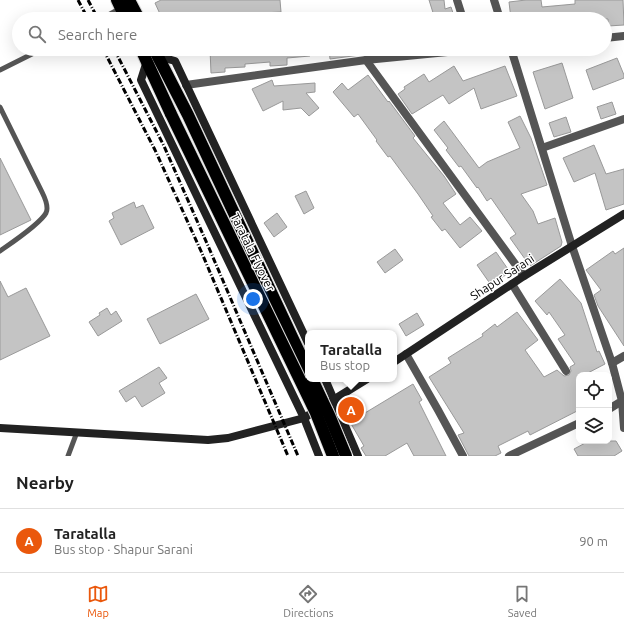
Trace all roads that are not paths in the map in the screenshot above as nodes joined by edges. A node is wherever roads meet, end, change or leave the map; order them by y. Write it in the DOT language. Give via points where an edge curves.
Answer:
graph roads {
  1 [pos="457,0"];
  2 [pos="494,0"];
  3 [pos="124,7"];
  4 [pos="114,12"];
  5 [pos="461,12"];
  6 [pos="498,12"];
  7 [pos="624,36"];
  8 [pos="612,37"];
  9 [pos="28,56"];
  10 [pos="152,56"];
  11 [pos="152,56"];
  12 [pos="153,56"];
  13 [pos="156,56"];
  14 [pos="405,56"];
  15 [pos="513,56"];
  16 [pos="366,60"];
  17 [pos="0,70"];
  18 [pos="186,85"];
  19 [pos="0,107"];
  20 [pos="624,119"];
  21 [pos="542,148"];
  22 [pos="624,214"];
  23 [pos="572,246"];
  24 [pos="0,251"];
  25 [pos="524,276"];
  26 [pos="512,284"];
  27 [pos="305,337"];
  28 [pos="406,354"];
  29 [pos="624,356"];
  30 [pos="397,360"];
  31 [pos="612,363"];
  32 [pos="305,365"];
  33 [pos="566,371"];
  34 [pos="313,382"];
  35 [pos="326,382"];
  36 [pos="362,382"];
  37 [pos="335,400"];
  38 [pos="622,401"];
  39 [pos="611,408"];
  40 [pos="623,412"];
  41 [pos="304,418"];
  42 [pos="576,424"];
  43 [pos="0,428"];
  44 [pos="624,428"];
  45 [pos="77,432"];
  46 [pos="68,456"];
  47 [pos="319,456"];
  48 [pos="332,456"];
  49 [pos="346,456"];
  50 [pos="358,456"];
  51 [pos="463,456"];
  52 [pos="509,456"];
  1 -- 5 [label="street"];
  2 -- 6 [label="street"];
  3 -- 4 [label="lane"];
  7 -- 8 [label="street"];
  9 -- 17 [label="lane"];
  10 -- 48 [label="highway, Taratala Flyover, bridge" via="171,114 316,413"];
  11 -- 41 [label="street" via="141,80"];
  12 -- 32 [label="highway, Taratala Flyover" via="188,116"];
  13 -- 18 [label="street" via="175,61"];
  14 -- 16 [label="street"];
  15 -- 21 [label="street"];
  16 -- 18 [label="street"];
  16 -- 25 [label="street"];
  18 -- 27 [label="street"];
  19 -- 24 [label="lane" via="46,202 46,212 38,221"];
  20 -- 21 [label="street"];
  21 -- 23 [label="street"];
  22 -- 23 [label="street, Shapur Sarani"];
  23 -- 25 [label="street, Shapur Sarani"];
  23 -- 31 [label="street"];
  25 -- 26 [label="street, Shapur Sarani"];
  26 -- 28 [label="street, Shapur Sarani"];
  26 -- 33 [label="street"];
  28 -- 30 [label="street, Shapur Sarani"];
  28 -- 51 [label="street"];
  29 -- 31 [label="street"];
  31 -- 38 [label="street"];
  34 -- 49 [label="highway, bridge"];
  35 -- 37 [label="street"];
  36 -- 37 [label="street"];
  37 -- 41 [label="street"];
  37 -- 50 [label="street"];
  38 -- 39 [label="street"];
  38 -- 40 [label="street"];
  40 -- 44 [label="street"];
  41 -- 45 [label="street" via="228,438 208,440"];
  41 -- 47 [label="street"];
  42 -- 52 [label="street"];
  43 -- 45 [label="street"];
  45 -- 46 [label="lane"];
}
